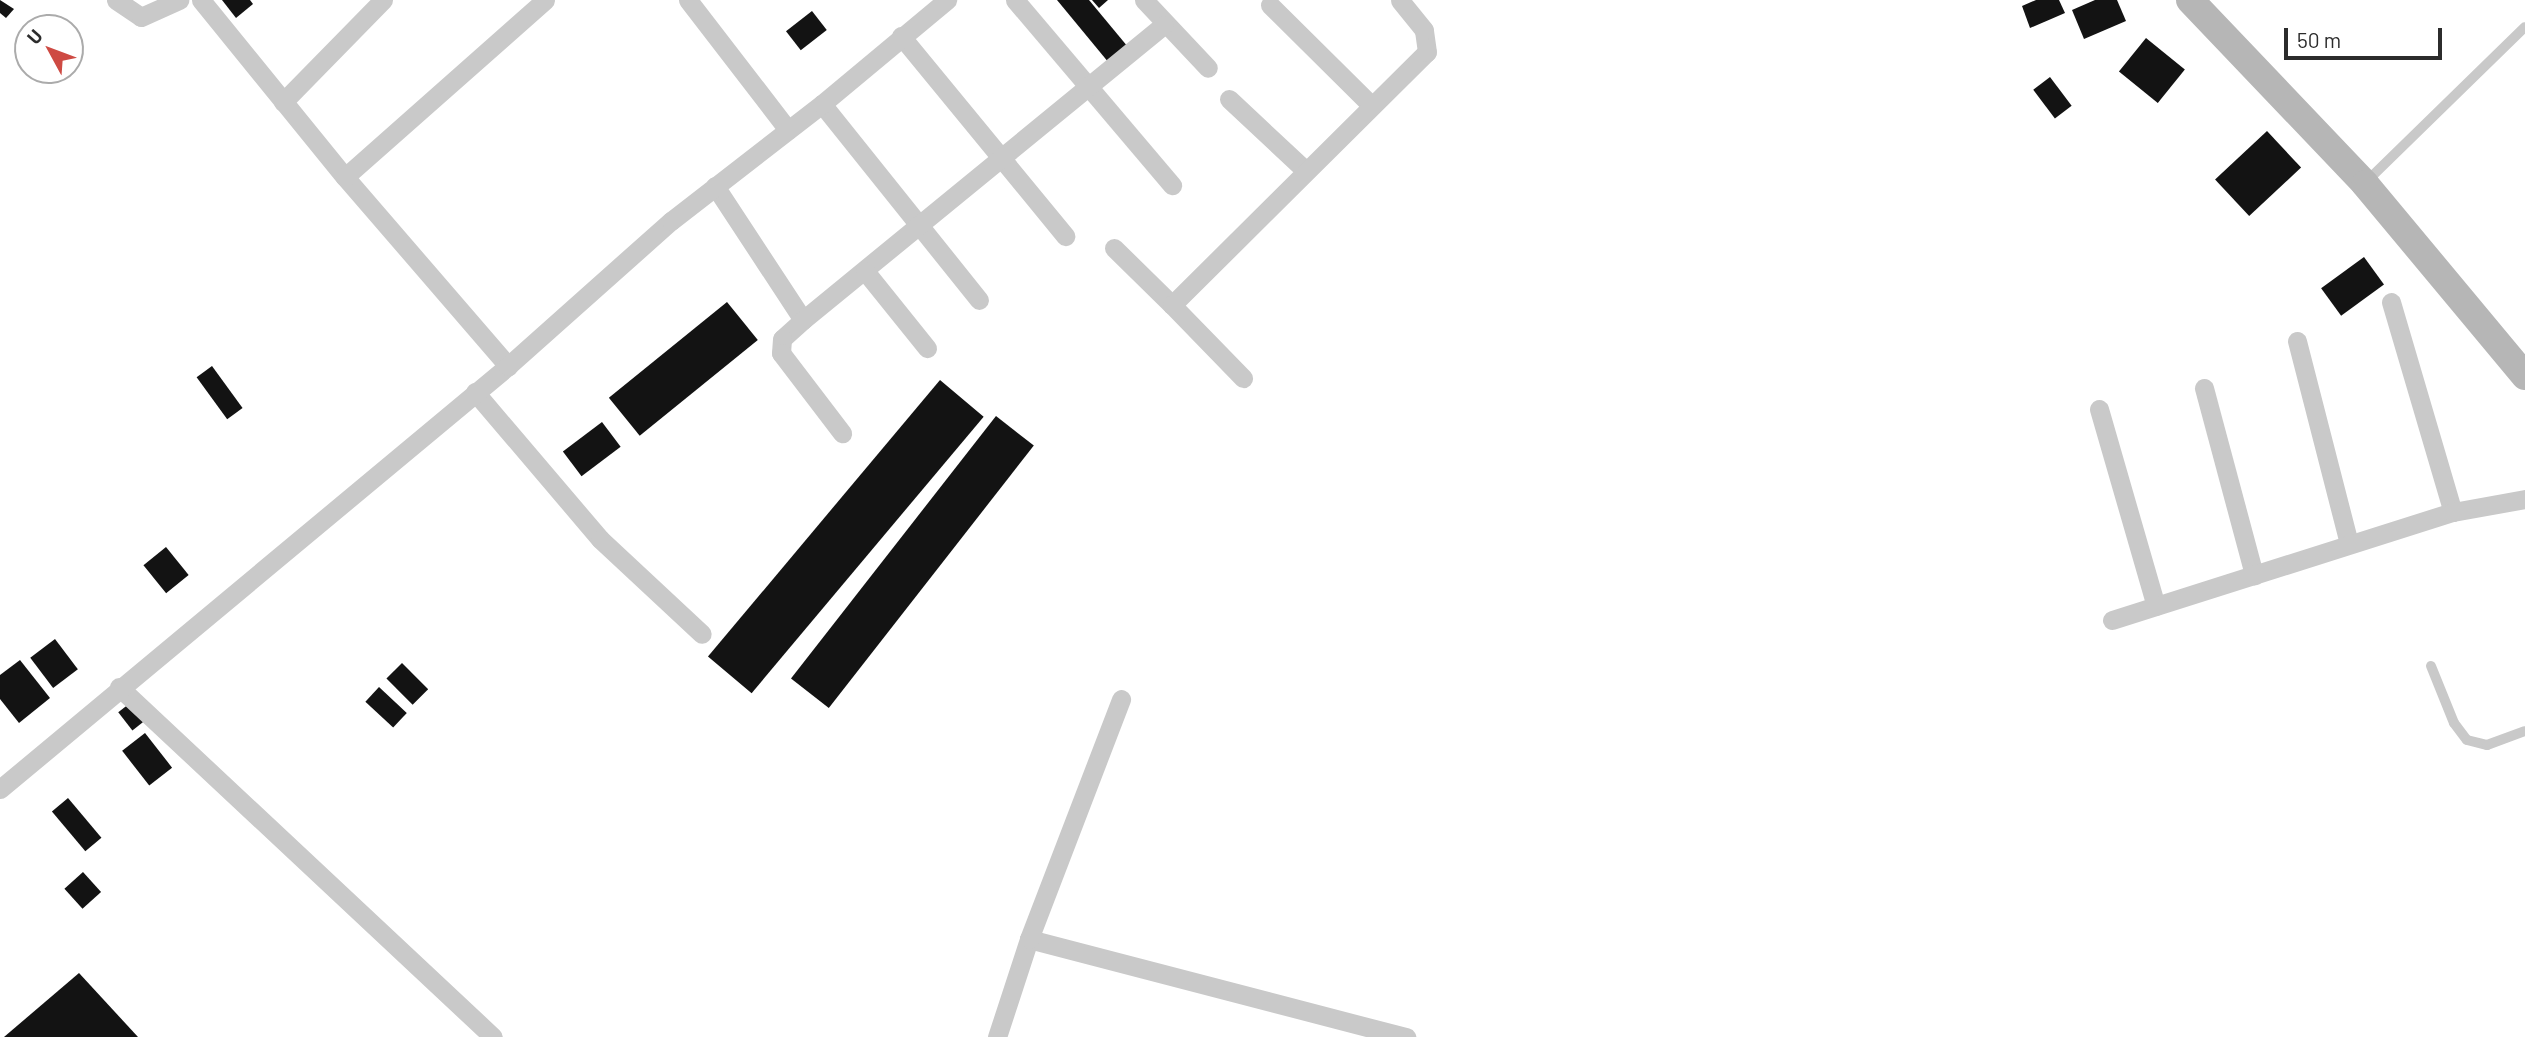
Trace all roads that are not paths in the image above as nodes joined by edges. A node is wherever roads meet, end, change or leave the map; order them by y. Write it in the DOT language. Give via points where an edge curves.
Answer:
graph roads {
  1 [pos="116,0"];
  2 [pos="178,0"];
  3 [pos="201,0"];
  4 [pos="383,0"];
  5 [pos="545,0"];
  6 [pos="688,0"];
  7 [pos="947,0"];
  8 [pos="1016,0"];
  9 [pos="1144,0"];
  10 [pos="1400,0"];
  11 [pos="2190,0"];
  12 [pos="1270,5"];
  13 [pos="1164,25"];
  14 [pos="2525,27"];
  15 [pos="901,36"];
  16 [pos="1208,68"];
  17 [pos="1087,88"];
  18 [pos="1229,99"];
  19 [pos="283,102"];
  20 [pos="822,104"];
  21 [pos="1371,105"];
  22 [pos="788,130"];
  23 [pos="1003,156"];
  24 [pos="1305,170"];
  25 [pos="345,177"];
  26 [pos="2365,184"];
  27 [pos="1171,185"];
  28 [pos="715,186"];
  29 [pos="921,228"];
  30 [pos="1065,236"];
  31 [pos="1114,248"];
  32 [pos="865,271"];
  33 [pos="979,300"];
  34 [pos="2391,302"];
  35 [pos="1172,305"];
  36 [pos="803,320"];
  37 [pos="2297,341"];
  38 [pos="927,348"];
  39 [pos="508,366"];
  40 [pos="2525,376"];
  41 [pos="1243,378"];
  42 [pos="2204,388"];
  43 [pos="475,392"];
  44 [pos="2099,409"];
  45 [pos="842,433"];
  46 [pos="2525,499"];
  47 [pos="2453,512"];
  48 [pos="2349,543"];
  49 [pos="2254,575"];
  50 [pos="2156,606"];
  51 [pos="2112,620"];
  52 [pos="702,634"];
  53 [pos="2431,666"];
  54 [pos="119,687"];
  55 [pos="1121,699"];
  56 [pos="2525,731"];
  57 [pos="0,789"];
  58 [pos="1029,939"];
  59 [pos="493,1037"];
  60 [pos="997,1037"];
  61 [pos="1406,1037"];
  1 -- 2 [label="street" via="141,17"];
  3 -- 19 [label="street"];
  4 -- 19 [label="street"];
  5 -- 25 [label="street"];
  6 -- 22 [label="street"];
  7 -- 15 [label="street"];
  8 -- 17 [label="street"];
  9 -- 13 [label="street"];
  10 -- 21 [label="street" via="1424,30 1427,52"];
  11 -- 26 [label="main road"];
  12 -- 21 [label="street"];
  13 -- 16 [label="street"];
  13 -- 17 [label="street"];
  14 -- 26 [label="lane"];
  15 -- 20 [label="street"];
  15 -- 23 [label="street"];
  17 -- 23 [label="street"];
  17 -- 27 [label="street"];
  18 -- 24 [label="street"];
  19 -- 25 [label="street"];
  20 -- 22 [label="street"];
  20 -- 29 [label="street"];
  21 -- 24 [label="street"];
  22 -- 28 [label="street"];
  23 -- 29 [label="street"];
  23 -- 30 [label="street"];
  24 -- 35 [label="street"];
  25 -- 39 [label="street"];
  26 -- 40 [label="main road"];
  28 -- 36 [label="street"];
  28 -- 39 [label="street"];
  29 -- 32 [label="street"];
  29 -- 33 [label="street"];
  31 -- 35 [label="street"];
  32 -- 36 [label="street"];
  32 -- 38 [label="street"];
  34 -- 47 [label="street"];
  35 -- 41 [label="street"];
  36 -- 45 [label="street" via="782,339 781,353"];
  37 -- 48 [label="street"];
  39 -- 43 [label="street"];
  42 -- 49 [label="street"];
  43 -- 52 [label="street" via="600,539"];
  43 -- 54 [label="street"];
  44 -- 50 [label="street"];
  46 -- 47 [label="street"];
  47 -- 48 [label="street"];
  48 -- 49 [label="street"];
  49 -- 50 [label="street"];
  50 -- 51 [label="street"];
  53 -- 56 [label="lane" via="2454,723 2467,740 2487,745"];
  54 -- 57 [label="street"];
  54 -- 59 [label="street"];
  55 -- 58 [label="street"];
  58 -- 60 [label="street"];
  58 -- 61 [label="street"];
}
